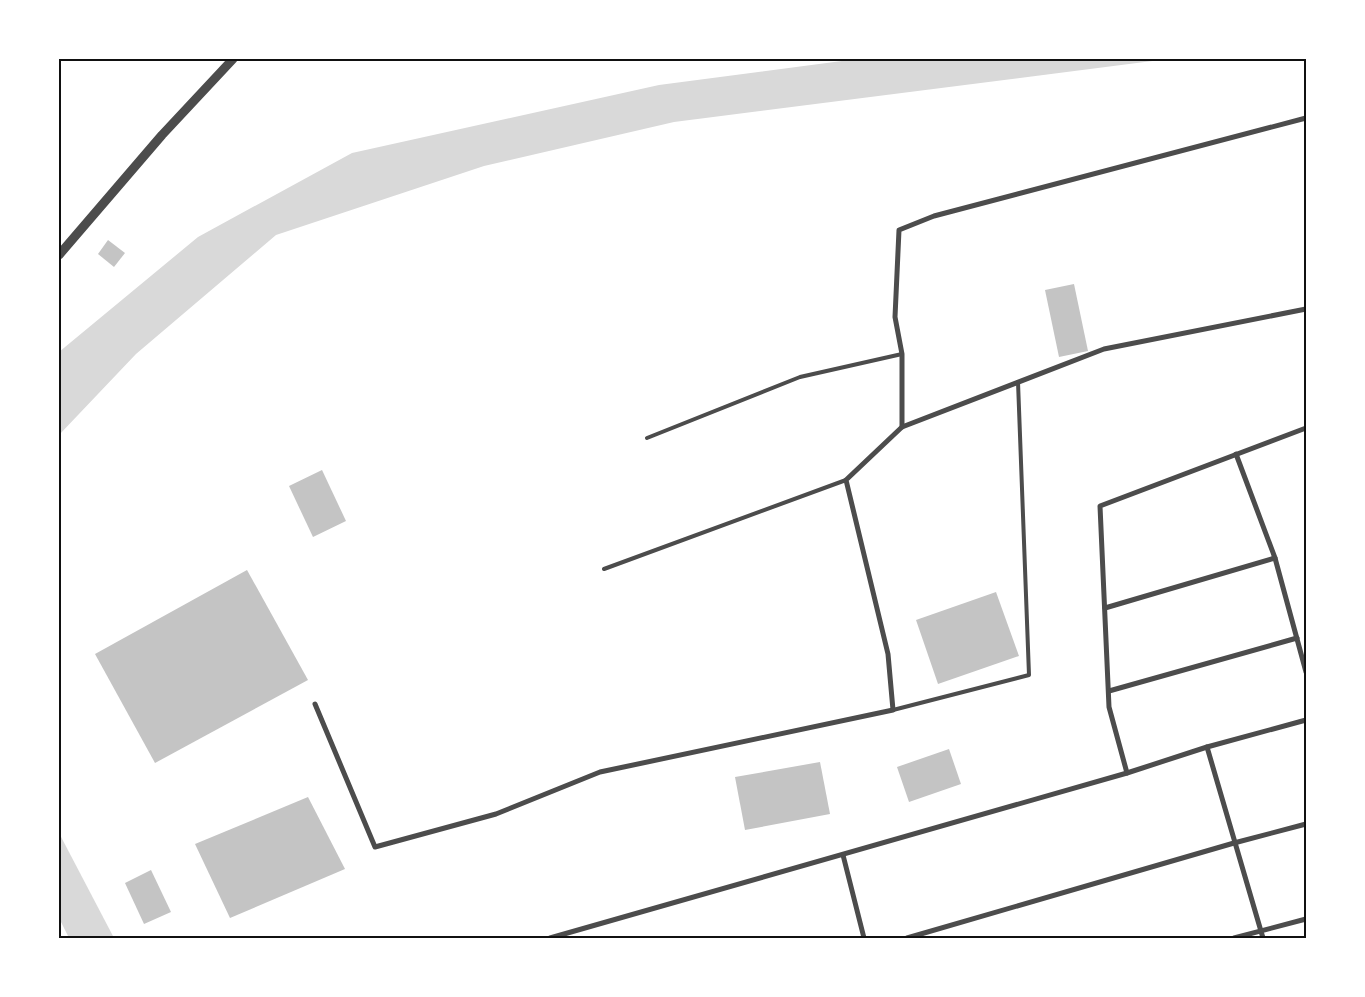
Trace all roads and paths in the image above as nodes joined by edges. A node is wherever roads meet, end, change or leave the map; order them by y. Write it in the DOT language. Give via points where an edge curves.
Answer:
graph roads {
  1 [pos="233,59"];
  2 [pos="1306,118"];
  3 [pos="59,255"];
  4 [pos="1306,309"];
  5 [pos="902,354"];
  6 [pos="1018,382"];
  7 [pos="902,427"];
  8 [pos="1306,428"];
  9 [pos="647,438"];
  10 [pos="1236,454"];
  11 [pos="846,480"];
  12 [pos="1275,558"];
  13 [pos="604,568"];
  14 [pos="1105,608"];
  15 [pos="1297,638"];
  16 [pos="1306,672"];
  17 [pos="1109,691"];
  18 [pos="315,704"];
  19 [pos="893,710"];
  20 [pos="1306,720"];
  21 [pos="1207,747"];
  22 [pos="1127,773"];
  23 [pos="1306,824"];
  24 [pos="1234,843"];
  25 [pos="843,855"];
  26 [pos="1306,919"];
  27 [pos="1261,931"];
  28 [pos="557,937"];
  29 [pos="550,938"];
  30 [pos="864,938"];
  31 [pos="907,938"];
  32 [pos="1234,938"];
  33 [pos="1262,938"];
  1 -- 3 [label="street" via="162,135"];
  2 -- 5 [label="street" via="934,216 899,230 895,317"];
  4 -- 6 [label="street" via="1104,350"];
  5 -- 7 [label="street"];
  5 -- 9 [label="lane" via="800,377"];
  6 -- 7 [label="street"];
  6 -- 19 [label="lane" via="1029,675"];
  7 -- 11 [label="street"];
  8 -- 10 [label="street"];
  10 -- 12 [label="street"];
  10 -- 14 [label="street" via="1100,506"];
  11 -- 13 [label="lane"];
  11 -- 19 [label="street" via="888,654"];
  12 -- 14 [label="street"];
  12 -- 15 [label="street"];
  14 -- 17 [label="street"];
  15 -- 16 [label="street"];
  15 -- 17 [label="street"];
  17 -- 22 [label="street" via="1109,707"];
  18 -- 19 [label="street" via="375,847 496,814 600,772"];
  20 -- 21 [label="street"];
  21 -- 22 [label="street"];
  21 -- 24 [label="street"];
  22 -- 25 [label="street"];
  23 -- 24 [label="street"];
  24 -- 27 [label="street"];
  24 -- 31 [label="street"];
  25 -- 28 [label="street"];
  25 -- 30 [label="street"];
  26 -- 27 [label="street"];
  27 -- 32 [label="street"];
  27 -- 33 [label="street"];
  28 -- 29 [label="street"];
}
